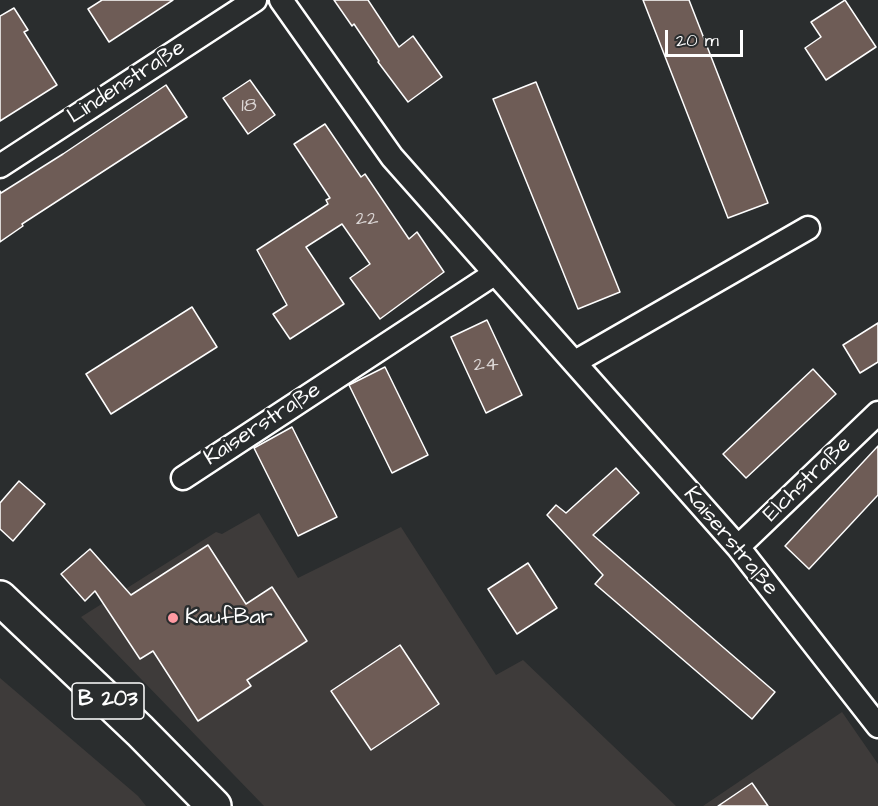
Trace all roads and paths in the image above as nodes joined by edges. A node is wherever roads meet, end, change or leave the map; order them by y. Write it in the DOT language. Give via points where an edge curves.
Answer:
graph roads {
  1 [pos="255,0"];
  2 [pos="281,0"];
  3 [pos="0,166"];
  4 [pos="808,228"];
  5 [pos="495,274"];
  6 [pos="575,362"];
  7 [pos="878,413"];
  8 [pos="183,478"];
  9 [pos="738,547"];
  10 [pos="0,598"];
  11 [pos="878,726"];
  12 [pos="214,806"];
  1 -- 3 [label="street, Lindenstraße"];
  2 -- 5 [label="street, Kaiserstraße" via="392,157"];
  4 -- 6 [label="street"];
  5 -- 6 [label="street, Kaiserstraße"];
  5 -- 8 [label="street, Kaiserstraße"];
  6 -- 9 [label="street, Kaiserstraße"];
  7 -- 9 [label="street, Elchstraße"];
  9 -- 11 [label="street, Kaiserstraße"];
  10 -- 12 [label="main road, B 203"];
}
